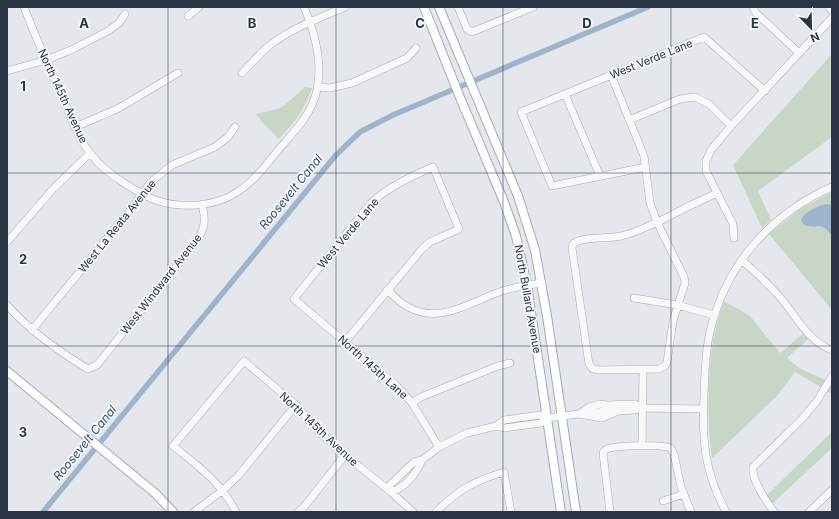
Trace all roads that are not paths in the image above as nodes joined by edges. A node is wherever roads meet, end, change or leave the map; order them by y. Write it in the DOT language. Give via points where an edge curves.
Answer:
graph roads {
  1 [pos="24,7"];
  2 [pos="199,7"];
  3 [pos="304,7"];
  4 [pos="345,7"];
  5 [pos="424,7"];
  6 [pos="439,7"];
  7 [pos="458,7"];
  8 [pos="533,7"];
  9 [pos="753,7"];
  10 [pos="829,7"];
  11 [pos="832,11"];
  12 [pos="125,14"];
  13 [pos="188,16"];
  14 [pos="832,18"];
  15 [pos="310,22"];
  16 [pos="416,48"];
  17 [pos="799,53"];
  18 [pos="46,60"];
  19 [pos="7,71"];
  20 [pos="178,73"];
  21 [pos="242,74"];
  22 [pos="611,75"];
  23 [pos="318,87"];
  24 [pos="765,91"];
  25 [pos="565,94"];
  26 [pos="629,120"];
  27 [pos="731,126"];
  28 [pos="75,127"];
  29 [pos="235,127"];
  30 [pos="90,153"];
  31 [pos="646,167"];
  32 [pos="600,176"];
  33 [pos="832,187"];
  34 [pos="717,193"];
  35 [pos="142,194"];
  36 [pos="202,204"];
  37 [pos="657,222"];
  38 [pos="734,238"];
  39 [pos="7,242"];
  40 [pos="741,260"];
  41 [pos="542,283"];
  42 [pos="527,285"];
  43 [pos="387,290"];
  44 [pos="634,298"];
  45 [pos="294,299"];
  46 [pos="7,305"];
  47 [pos="677,305"];
  48 [pos="714,315"];
  49 [pos="32,330"];
  50 [pos="345,342"];
  51 [pos="832,350"];
  52 [pos="510,363"];
  53 [pos="643,369"];
  54 [pos="7,371"];
  55 [pos="832,376"];
  56 [pos="412,403"];
  57 [pos="296,405"];
  58 [pos="642,408"];
  59 [pos="703,409"];
  60 [pos="582,414"];
  61 [pos="562,416"];
  62 [pos="547,418"];
  63 [pos="642,446"];
  64 [pos="439,447"];
  65 [pos="345,455"];
  66 [pos="223,490"];
  67 [pos="832,490"];
  68 [pos="391,492"];
  69 [pos="684,494"];
  70 [pos="663,501"];
  71 [pos="173,512"];
  72 [pos="194,512"];
  73 [pos="236,512"];
  74 [pos="298,512"];
  75 [pos="414,512"];
  76 [pos="436,512"];
  77 [pos="511,512"];
  78 [pos="561,512"];
  79 [pos="576,512"];
  80 [pos="610,512"];
  81 [pos="691,512"];
  82 [pos="726,512"];
  83 [pos="774,512"];
  84 [pos="810,512"];
  1 -- 18 [label="street, North 145th Avenue"];
  2 -- 13 [label="street"];
  3 -- 15 [label="street"];
  4 -- 15 [label="street"];
  5 -- 42 [label="main road, North Bullard Avenue" via="511,221"];
  6 -- 41 [label="main road, North Bullard Avenue" via="524,213"];
  7 -- 8 [label="street" via="467,29 472,32"];
  9 -- 17 [label="street" via="756,13"];
  10 -- 11 [label="street"];
  12 -- 18 [label="street" via="120,23 108,32"];
  14 -- 17 [label="street"];
  15 -- 21 [label="street" via="270,45"];
  15 -- 23 [label="street" via="318,50"];
  16 -- 23 [label="street" via="407,58 352,83 330,88"];
  17 -- 24 [label="street"];
  18 -- 19 [label="street"];
  18 -- 28 [label="street, North 145th Avenue"];
  20 -- 28 [label="street" via="117,109"];
  22 -- 24 [label="street, West Verde Lane" via="704,37"];
  22 -- 25 [label="street, West Verde Lane"];
  22 -- 26 [label="street"];
  23 -- 36 [label="street" via="304,119 251,181 238,192 221,200"];
  24 -- 27 [label="street"];
  25 -- 32 [label="street"];
  25 -- 32 [label="street, West Verde Lane" via="521,112 552,186"];
  26 -- 27 [label="street" via="680,99 695,97 709,104"];
  26 -- 31 [label="street"];
  27 -- 34 [label="street" via="711,150 706,161 706,171"];
  28 -- 30 [label="street, North 145th Avenue"];
  29 -- 35 [label="street, West La Reata Avenue" via="228,137 215,147 161,172"];
  30 -- 35 [label="street, North 145th Avenue" via="105,168"];
  30 -- 39 [label="street" via="53,189"];
  31 -- 32 [label="street"];
  31 -- 37 [label="street" via="650,203"];
  33 -- 40 [label="street" via="808,199 774,222"];
  34 -- 37 [label="street"];
  34 -- 38 [label="street" via="733,224"];
  35 -- 36 [label="street, North 145th Avenue" via="177,205"];
  35 -- 49 [label="street, West La Reata Avenue"];
  36 -- 49 [label="street, West Windward Avenue" via="205,220 196,241 97,364 88,369 68,358"];
  37 -- 47 [label="street" via="685,280"];
  37 -- 53 [label="street" via="623,236 575,241 572,248 589,364 596,370"];
  40 -- 48 [label="street" via="724,289"];
  40 -- 51 [label="street" via="760,275 811,336"];
  41 -- 42 [label="street"];
  41 -- 61 [label="main road, North Bullard Avenue"];
  42 -- 43 [label="street" via="502,291 454,311 435,314 408,307"];
  42 -- 62 [label="main road, North Bullard Avenue"];
  43 -- 45 [label="street, West Verde Lane" via="430,242 459,229 433,167 379,195"];
  43 -- 50 [label="street"];
  44 -- 47 [label="street"];
  45 -- 50 [label="street, North 145th Lane"];
  46 -- 49 [label="street"];
  47 -- 48 [label="street"];
  47 -- 53 [label="street" via="667,364 659,369"];
  48 -- 59 [label="street" via="707,348"];
  50 -- 56 [label="street, North 145th Lane" via="396,385"];
  52 -- 56 [label="street" via="491,368"];
  53 -- 58 [label="street"];
  54 -- 71 [label="main road" via="156,494"];
  55 -- 83 [label="street" via="817,401 801,420 753,467 752,473 758,486"];
  56 -- 64 [label="street, North 145th Lane"];
  57 -- 65 [label="street, North 145th Avenue" via="318,431"];
  57 -- 66 [label="street" via="251,461"];
  57 -- 66 [label="street, North 145th Avenue" via="244,361 173,446"];
  58 -- 59 [label="street"];
  58 -- 60 [label="street" via="618,411 602,418"];
  58 -- 60 [label="street" via="635,404 600,404 589,407"];
  58 -- 63 [label="street"];
  59 -- 82 [label="street" via="709,469"];
  60 -- 61 [label="street"];
  61 -- 62 [label="street"];
  61 -- 79 [label="main road, North Bullard Avenue"];
  62 -- 64 [label="street" via="541,423 505,428 496,426 467,433"];
  62 -- 78 [label="main road, North Bullard Avenue"];
  63 -- 69 [label="street" via="671,448"];
  63 -- 80 [label="street" via="612,448 605,450 602,456"];
  64 -- 68 [label="street" via="422,460 409,465 390,485"];
  65 -- 68 [label="street, North 145th Avenue"];
  65 -- 74 [label="street"];
  66 -- 72 [label="street"];
  66 -- 73 [label="street"];
  67 -- 84 [label="street"];
  68 -- 75 [label="street, North 145th Avenue"];
  69 -- 70 [label="street"];
  69 -- 81 [label="street"];
  76 -- 77 [label="street" via="450,498 472,483 504,472"];
}
